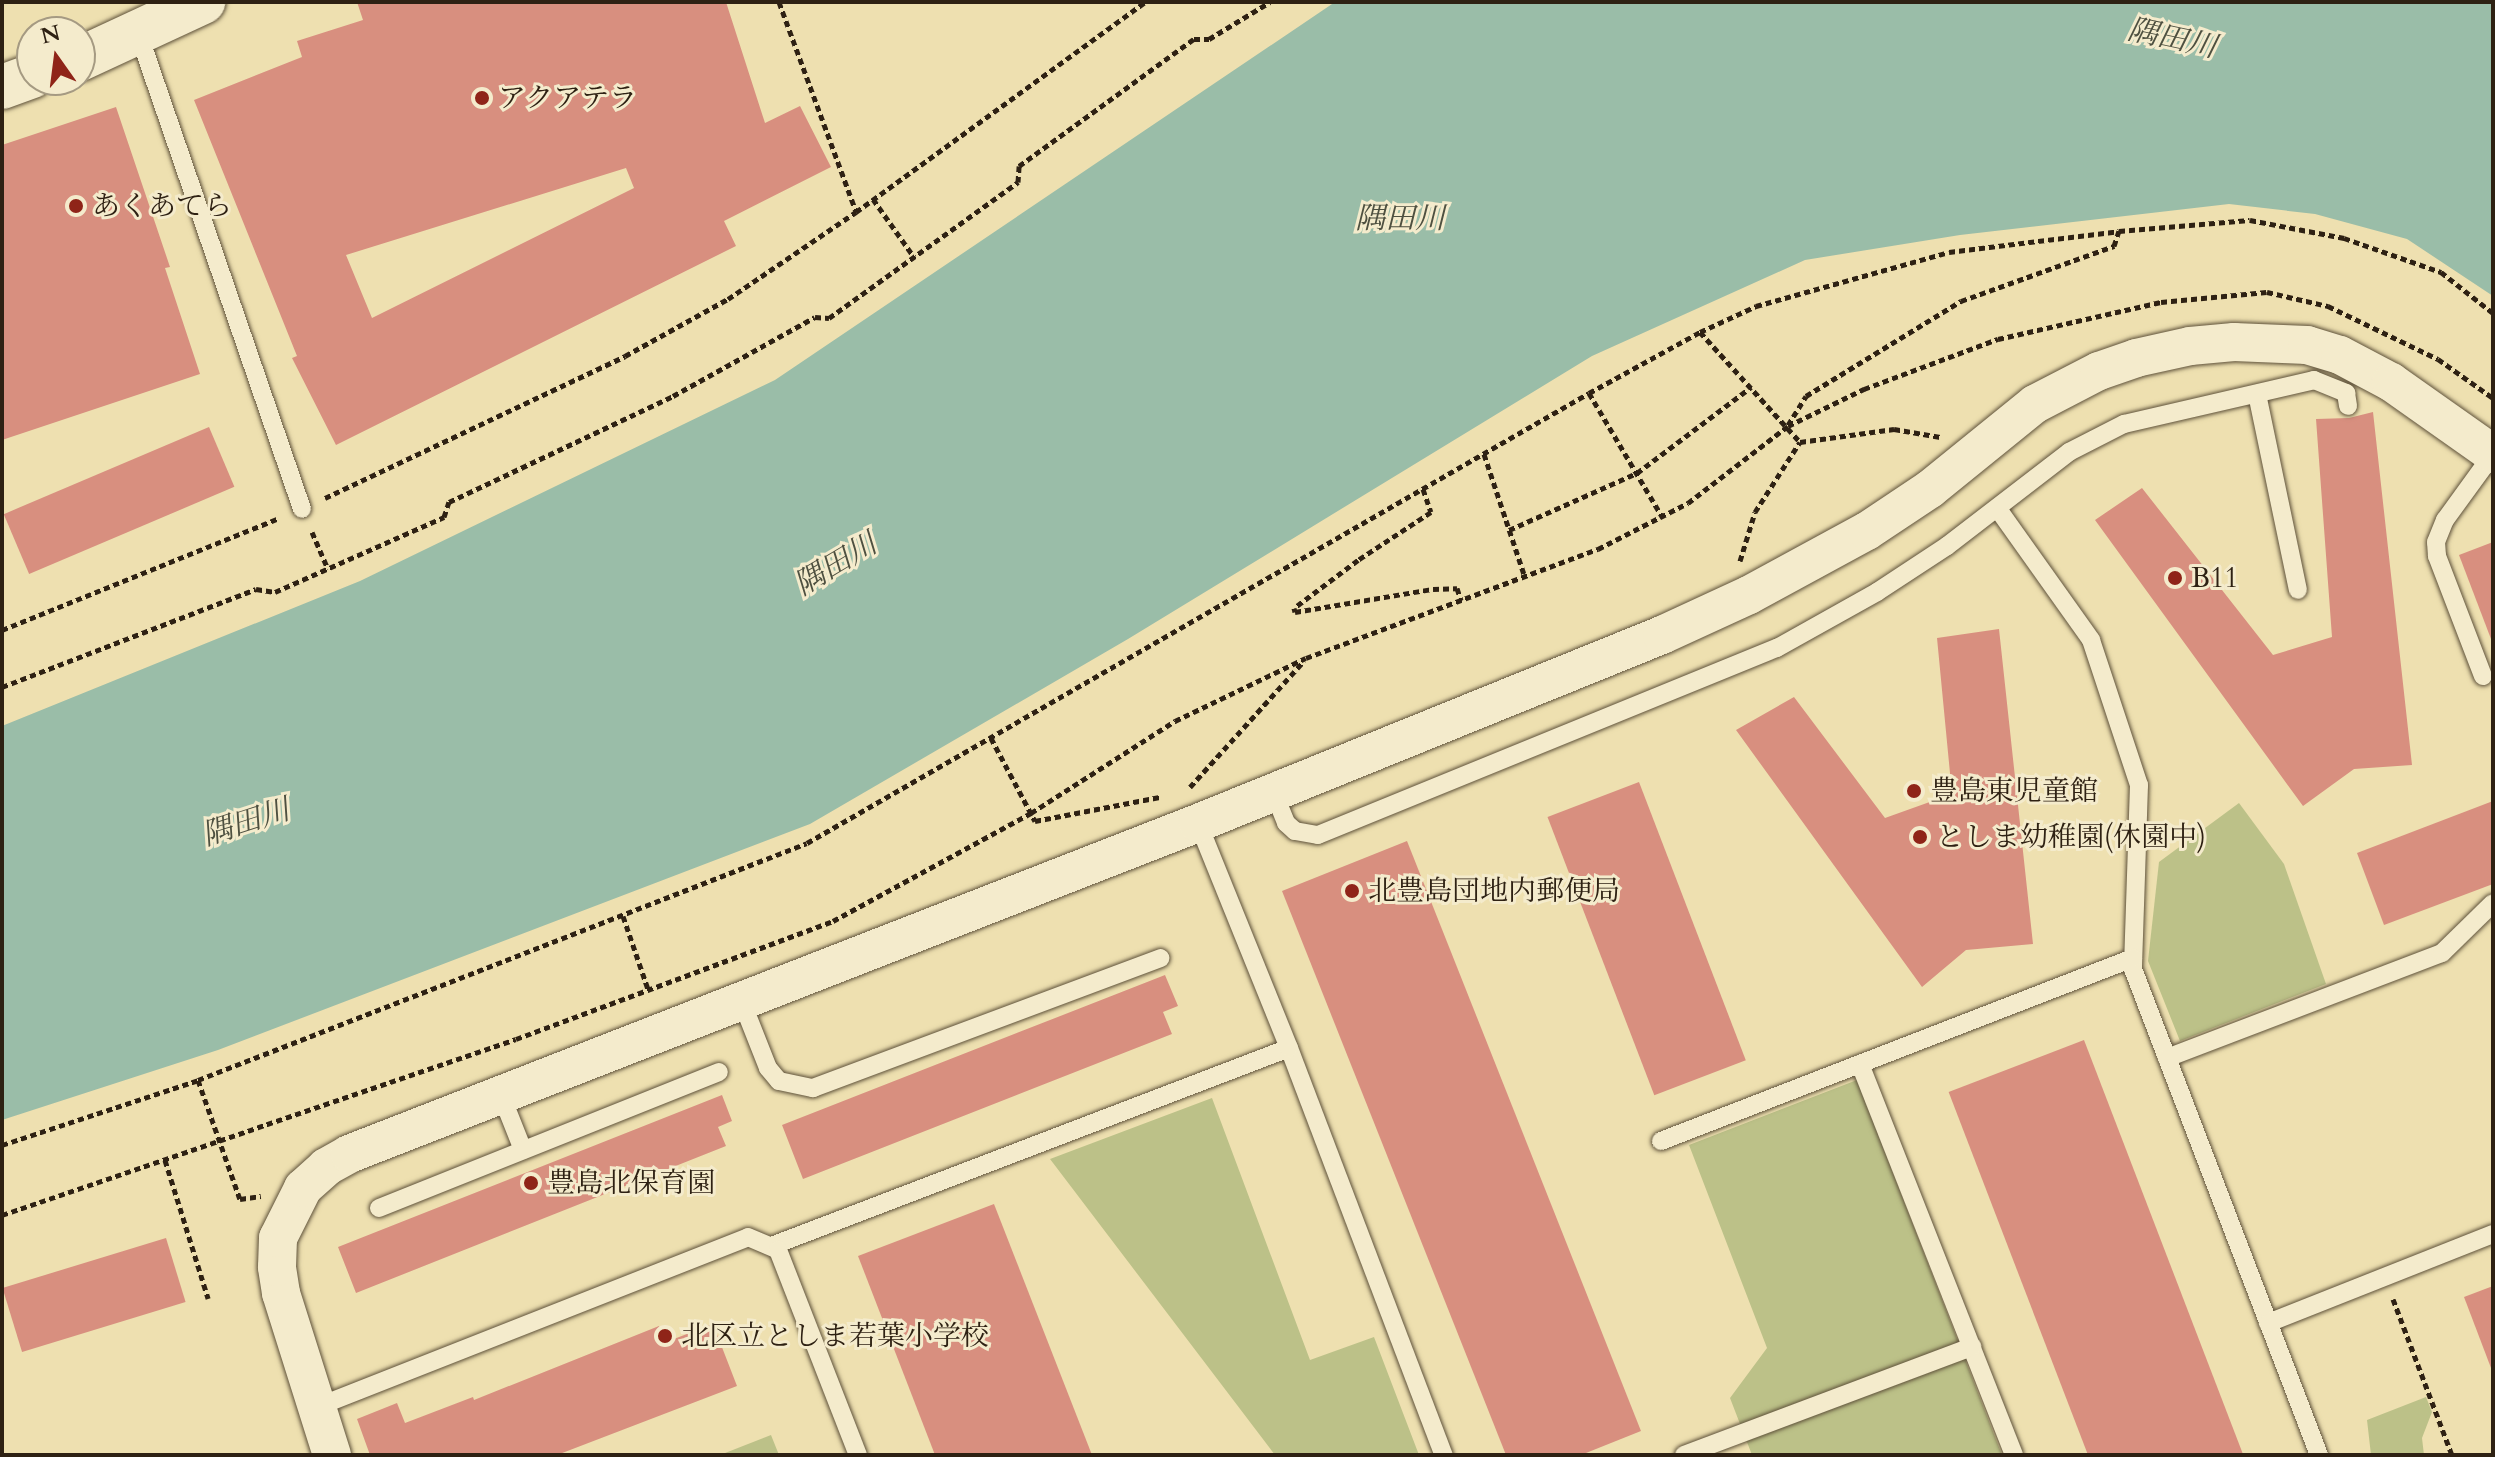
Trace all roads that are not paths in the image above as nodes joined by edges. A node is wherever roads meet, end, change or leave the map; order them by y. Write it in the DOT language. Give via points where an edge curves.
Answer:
graph roads {
  1 [pos="203,2"];
  2 [pos="134,18"];
  3 [pos="96,47"];
  4 [pos="2257,394"];
  5 [pos="2348,406"];
  6 [pos="2493,454"];
  7 [pos="302,509"];
  8 [pos="1998,509"];
  9 [pos="2298,590"];
  10 [pos="2483,676"];
  11 [pos="1274,793"];
  12 [pos="1191,808"];
  13 [pos="2493,903"];
  14 [pos="1161,958"];
  15 [pos="2133,958"];
  16 [pos="742,1002"];
  17 [pos="1289,1048"];
  18 [pos="2167,1058"];
  19 [pos="1860,1064"];
  20 [pos="719,1072"];
  21 [pos="502,1097"];
  22 [pos="1661,1141"];
  23 [pos="523,1150"];
  24 [pos="379,1208"];
  25 [pos="2493,1234"];
  26 [pos="774,1245"];
  27 [pos="2268,1323"];
  28 [pos="1972,1347"];
  29 [pos="317,1407"];
  30 [pos="332,1455"];
  31 [pos="858,1455"];
  32 [pos="1444,1455"];
  33 [pos="1684,1455"];
  34 [pos="2014,1455"];
  35 [pos="2319,1455"];
  1 -- 2 [label="street"];
  2 -- 3 [label="street"];
  2 -- 7 [label="lane"];
  4 -- 5 [label="lane" via="2314,380 2346,393"];
  4 -- 8 [label="lane" via="2146,417 2106,432 2069,452"];
  4 -- 9 [label="lane"];
  6 -- 10 [label="lane" via="2445,520 2436,542"];
  6 -- 11 [label="street" via="2391,382 2340,355 2307,345 2190,346 2099,371 2035,404 1867,531 1749,595"];
  8 -- 11 [label="lane" via="1877,592 1777,648 1333,830 1307,836 1295,831 1286,823"];
  8 -- 15 [label="lane" via="2091,640 2139,785"];
  11 -- 12 [label="street"];
  12 -- 16 [label="street"];
  12 -- 17 [label="lane"];
  13 -- 18 [label="lane" via="2442,953"];
  14 -- 16 [label="lane" via="813,1088 779,1081 768,1068"];
  15 -- 18 [label="lane"];
  15 -- 19 [label="lane"];
  16 -- 21 [label="street"];
  17 -- 26 [label="lane"];
  17 -- 32 [label="lane"];
  18 -- 27 [label="lane"];
  19 -- 22 [label="lane"];
  19 -- 28 [label="lane"];
  20 -- 23 [label="lane"];
  21 -- 23 [label="lane"];
  21 -- 29 [label="street" via="349,1154 303,1188 288,1213 278,1238 277,1267"];
  23 -- 24 [label="lane"];
  25 -- 27 [label="lane"];
  26 -- 29 [label="lane" via="748,1237"];
  26 -- 31 [label="lane"];
  27 -- 35 [label="lane"];
  28 -- 33 [label="lane"];
  28 -- 34 [label="lane"];
  29 -- 30 [label="street"];
}
